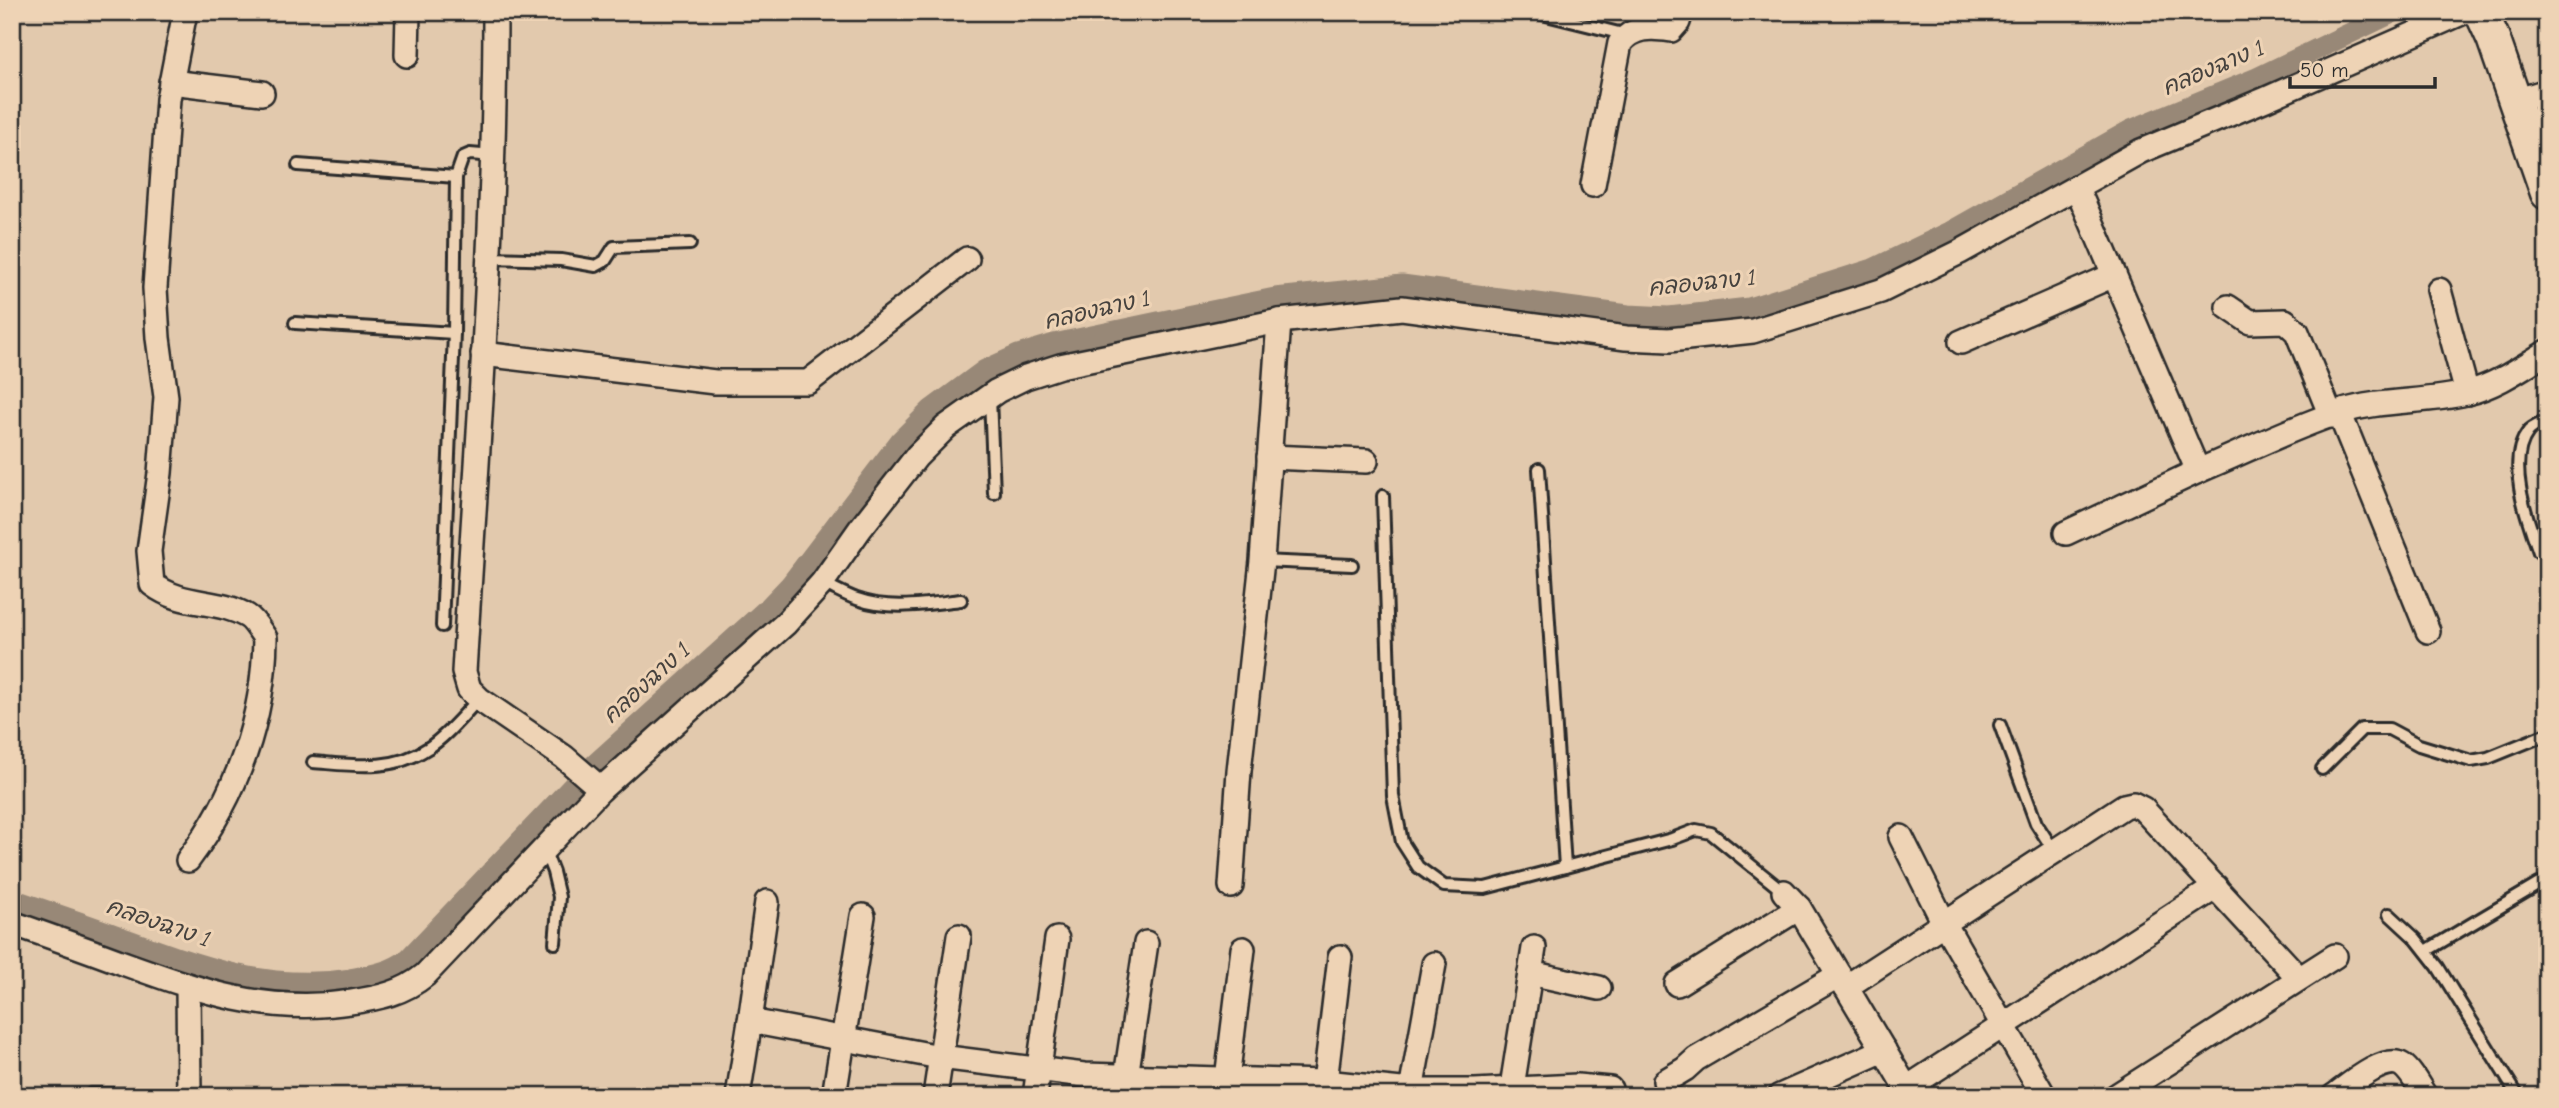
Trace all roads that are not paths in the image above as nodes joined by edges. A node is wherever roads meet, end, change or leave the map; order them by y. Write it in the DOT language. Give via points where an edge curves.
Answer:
graph roads {
  1 [pos="185,12"];
  2 [pos="408,12"];
  3 [pos="495,12"];
  4 [pos="1534,12"];
  5 [pos="1681,12"];
  6 [pos="2464,12"];
  7 [pos="2481,12"];
  8 [pos="1627,35"];
  9 [pos="407,55"];
  10 [pos="172,82"];
  11 [pos="2547,91"];
  12 [pos="262,93"];
  13 [pos="2515,101"];
  14 [pos="493,156"];
  15 [pos="298,165"];
  16 [pos="456,177"];
  17 [pos="1594,185"];
  18 [pos="2077,188"];
  19 [pos="2547,193"];
  20 [pos="690,244"];
  21 [pos="489,258"];
  22 [pos="967,259"];
  23 [pos="2114,275"];
  24 [pos="2439,290"];
  25 [pos="2228,307"];
  26 [pos="1279,321"];
  27 [pos="295,323"];
  28 [pos="454,333"];
  29 [pos="1961,342"];
  30 [pos="2547,352"];
  31 [pos="483,354"];
  32 [pos="2467,393"];
  33 [pos="990,395"];
  34 [pos="2335,414"];
  35 [pos="2547,421"];
  36 [pos="1269,457"];
  37 [pos="1366,461"];
  38 [pos="1539,469"];
  39 [pos="2198,471"];
  40 [pos="993,493"];
  41 [pos="1383,496"];
  42 [pos="2066,533"];
  43 [pos="2539,552"];
  44 [pos="1262,561"];
  45 [pos="1352,565"];
  46 [pos="822,583"];
  47 [pos="961,600"];
  48 [pos="442,626"];
  49 [pos="2428,631"];
  50 [pos="479,699"];
  51 [pos="2000,725"];
  52 [pos="2547,734"];
  53 [pos="313,762"];
  54 [pos="2322,769"];
  55 [pos="596,785"];
  56 [pos="1901,837"];
  57 [pos="544,849"];
  58 [pos="2054,851"];
  59 [pos="188,860"];
  60 [pos="1565,867"];
  61 [pos="2539,884"];
  62 [pos="1231,886"];
  63 [pos="2216,887"];
  64 [pos="1791,900"];
  65 [pos="767,902"];
  66 [pos="2389,914"];
  67 [pos="863,916"];
  68 [pos="12,923"];
  69 [pos="1944,923"];
  70 [pos="959,936"];
  71 [pos="1057,939"];
  72 [pos="555,943"];
  73 [pos="1146,943"];
  74 [pos="1534,948"];
  75 [pos="1243,949"];
  76 [pos="2426,951"];
  77 [pos="2335,956"];
  78 [pos="1340,957"];
  79 [pos="1434,964"];
  80 [pos="1530,973"];
  81 [pos="2298,977"];
  82 [pos="1843,981"];
  83 [pos="1677,984"];
  84 [pos="188,986"];
  85 [pos="1599,988"];
  86 [pos="750,1021"];
  87 [pos="2004,1025"];
  88 [pos="843,1040"];
  89 [pos="1884,1050"];
  90 [pos="940,1057"];
  91 [pos="1038,1068"];
  92 [pos="1126,1077"];
  93 [pos="1227,1079"];
  94 [pos="1665,1081"];
  95 [pos="1325,1082"];
  96 [pos="1161,1087"];
  97 [pos="1512,1087"];
  98 [pos="1609,1088"];
  99 [pos="1289,1089"];
  100 [pos="1411,1090"];
  101 [pos="1386,1091"];
  102 [pos="1576,1091"];
  103 [pos="1909,1092"];
  104 [pos="1474,1093"];
  105 [pos="91,1094"];
  106 [pos="189,1095"];
  107 [pos="738,1096"];
  108 [pos="834,1096"];
  109 [pos="935,1096"];
  110 [pos="1035,1096"];
  111 [pos="1780,1096"];
  112 [pos="2044,1096"];
  113 [pos="2116,1096"];
  114 [pos="2334,1096"];
  115 [pos="2425,1096"];
  116 [pos="2518,1096"];
  1 -- 10 [label="street"];
  2 -- 9 [label="street"];
  3 -- 14 [label="street"];
  4 -- 8 [label="lane"];
  5 -- 8 [label="street" via="1671,30 1651,27"];
  6 -- 18 [label="street" via="2141,151"];
  7 -- 13 [label="main road"];
  8 -- 17 [label="street" via="1620,43"];
  10 -- 12 [label="street"];
  10 -- 59 [label="street" via="155,288 166,397 149,551 152,584 168,596 224,606 250,617 265,638 258,705 239,774"];
  11 -- 13 [label="street"];
  13 -- 19 [label="main road"];
  14 -- 16 [label="lane" via="463,157"];
  14 -- 21 [label="street"];
  15 -- 16 [label="lane"];
  16 -- 28 [label="lane"];
  18 -- 23 [label="street"];
  18 -- 26 [label="street" via="1881,290 1753,331 1669,340 1626,338 1402,308"];
  20 -- 21 [label="lane" via="614,247 596,266"];
  21 -- 31 [label="street"];
  22 -- 31 [label="street" via="808,382 715,382"];
  23 -- 29 [label="street"];
  23 -- 39 [label="street"];
  24 -- 32 [label="street"];
  25 -- 34 [label="street" via="2250,322 2285,321 2297,332"];
  26 -- 33 [label="street" via="1060,366"];
  26 -- 36 [label="street"];
  27 -- 28 [label="lane"];
  28 -- 48 [label="lane"];
  30 -- 32 [label="street" via="2496,383"];
  31 -- 50 [label="street" via="464,672 469,689"];
  32 -- 34 [label="street" via="2373,403"];
  33 -- 40 [label="lane"];
  33 -- 46 [label="street" via="917,456"];
  34 -- 39 [label="street"];
  34 -- 49 [label="street"];
  35 -- 43 [label="lane" via="2530,429 2521,444 2519,491"];
  36 -- 37 [label="street"];
  36 -- 44 [label="street"];
  38 -- 60 [label="lane"];
  39 -- 42 [label="street"];
  41 -- 60 [label="lane" via="1393,796 1402,842 1418,867 1444,886 1485,888"];
  44 -- 45 [label="lane"];
  44 -- 62 [label="street"];
  46 -- 47 [label="lane" via="858,600 889,605"];
  46 -- 55 [label="street" via="785,624"];
  50 -- 53 [label="lane" via="429,748 399,763 368,767"];
  50 -- 55 [label="street" via="564,757"];
  51 -- 58 [label="lane" via="2036,823"];
  52 -- 54 [label="lane" via="2471,761 2419,745 2389,729 2362,729"];
  55 -- 57 [label="street"];
  56 -- 69 [label="street"];
  57 -- 72 [label="lane" via="559,897"];
  57 -- 84 [label="street" via="425,975 398,992 324,1006 247,1002"];
  58 -- 63 [label="street" via="2133,804 2143,809"];
  58 -- 69 [label="street"];
  60 -- 64 [label="lane" via="1696,830 1711,833"];
  61 -- 76 [label="lane"];
  63 -- 81 [label="street"];
  63 -- 87 [label="street"];
  64 -- 82 [label="street"];
  64 -- 83 [label="street"];
  65 -- 86 [label="street"];
  66 -- 76 [label="lane"];
  67 -- 88 [label="street"];
  68 -- 84 [label="street"];
  69 -- 82 [label="street"];
  69 -- 87 [label="street"];
  70 -- 90 [label="street"];
  71 -- 91 [label="street"];
  73 -- 92 [label="street"];
  74 -- 80 [label="street"];
  75 -- 93 [label="street"];
  76 -- 116 [label="lane"];
  77 -- 81 [label="street"];
  78 -- 95 [label="street"];
  79 -- 100 [label="street"];
  80 -- 85 [label="street"];
  80 -- 97 [label="street"];
  81 -- 113 [label="street"];
  82 -- 89 [label="street"];
  82 -- 94 [label="street" via="1696,1059"];
  84 -- 106 [label="street"];
  86 -- 88 [label="street"];
  86 -- 107 [label="street"];
  87 -- 103 [label="street"];
  87 -- 112 [label="street"];
  88 -- 90 [label="street"];
  88 -- 108 [label="street"];
  89 -- 103 [label="street"];
  89 -- 111 [label="street"];
  90 -- 91 [label="street"];
  90 -- 109 [label="street"];
  91 -- 92 [label="street"];
  91 -- 110 [label="street"];
  92 -- 96 [label="street"];
  93 -- 96 [label="street"];
  93 -- 99 [label="street"];
  95 -- 99 [label="street"];
  95 -- 101 [label="street"];
  97 -- 102 [label="street"];
  97 -- 104 [label="street"];
  98 -- 102 [label="street"];
  100 -- 101 [label="street"];
  100 -- 104 [label="street"];
  105 -- 106 [label="lane"];
  114 -- 115 [label="street" via="2391,1062 2402,1065"];
}
